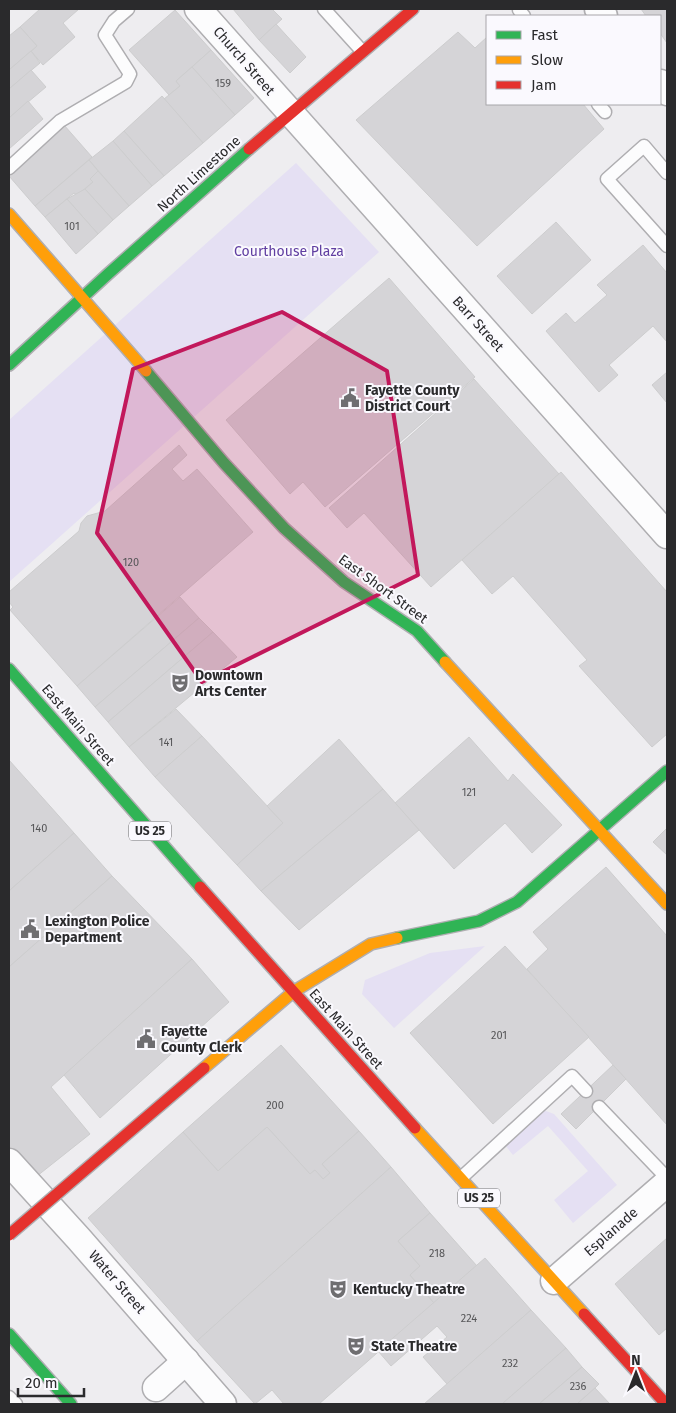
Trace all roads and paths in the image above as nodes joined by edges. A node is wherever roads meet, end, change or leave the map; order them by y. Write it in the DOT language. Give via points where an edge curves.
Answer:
graph roads {
  1 [pos="128,9"];
  2 [pos="198,9"];
  3 [pos="324,9"];
  4 [pos="413,9"];
  5 [pos="362,51"];
  6 [pos="289,113"];
  7 [pos="9,168"];
  8 [pos="667,173"];
  9 [pos="9,214"];
  10 [pos="667,246"];
  11 [pos="84,296"];
  12 [pos="9,365"];
  13 [pos="667,535"];
  14 [pos="9,669"];
  15 [pos="667,771"];
  16 [pos="600,831"];
  17 [pos="667,904"];
  18 [pos="293,992"];
  19 [pos="586,1091"];
  20 [pos="599,1106"];
  21 [pos="9,1162"];
  22 [pos="461,1178"];
  23 [pos="667,1178"];
  24 [pos="667,1183"];
  25 [pos="9,1235"];
  26 [pos="554,1281"];
  27 [pos="9,1334"];
  28 [pos="186,1361"];
  29 [pos="156,1388"];
  30 [pos="9,1397"];
  31 [pos="16,1404"];
  32 [pos="71,1404"];
  33 [pos="224,1404"];
  34 [pos="666,1404"];
  1 -- 7 [label="lane" via="114,21 105,35 130,74 126,82 60,121"];
  2 -- 6 [label="street, Church Street"];
  3 -- 5 [label="lane"];
  4 -- 5 [label="main road, North Limestone"];
  5 -- 6 [label="main road, North Limestone"];
  6 -- 11 [label="main road, North Limestone"];
  6 -- 13 [label="street, Barr Street"];
  8 -- 10 [label="lane" via="644,146 608,178"];
  9 -- 11 [label="main road, East Short Street"];
  11 -- 12 [label="main road, North Limestone"];
  11 -- 16 [label="main road, East Short Street" via="224,463 284,528 344,582 417,631"];
  14 -- 18 [label="main road, East Main Street / US 25"];
  15 -- 16 [label="main road"];
  16 -- 17 [label="main road, East Short Street"];
  16 -- 18 [label="main road" via="530,893 492,916 371,944"];
  18 -- 22 [label="main road, East Main Street / US 25"];
  18 -- 25 [label="main road, bridge"];
  19 -- 22 [label="lane" via="572,1076"];
  20 -- 23 [label="lane"];
  21 -- 28 [label="street, Water Street"];
  22 -- 26 [label="main road, East Main Street / US 25"];
  24 -- 26 [label="street, Esplanade"];
  26 -- 34 [label="main road, East Main Street / US 25"];
  27 -- 32 [label="main road"];
  28 -- 29 [label="street"];
  28 -- 33 [label="street, Water Street"];
  30 -- 31 [label="lane"];
}
